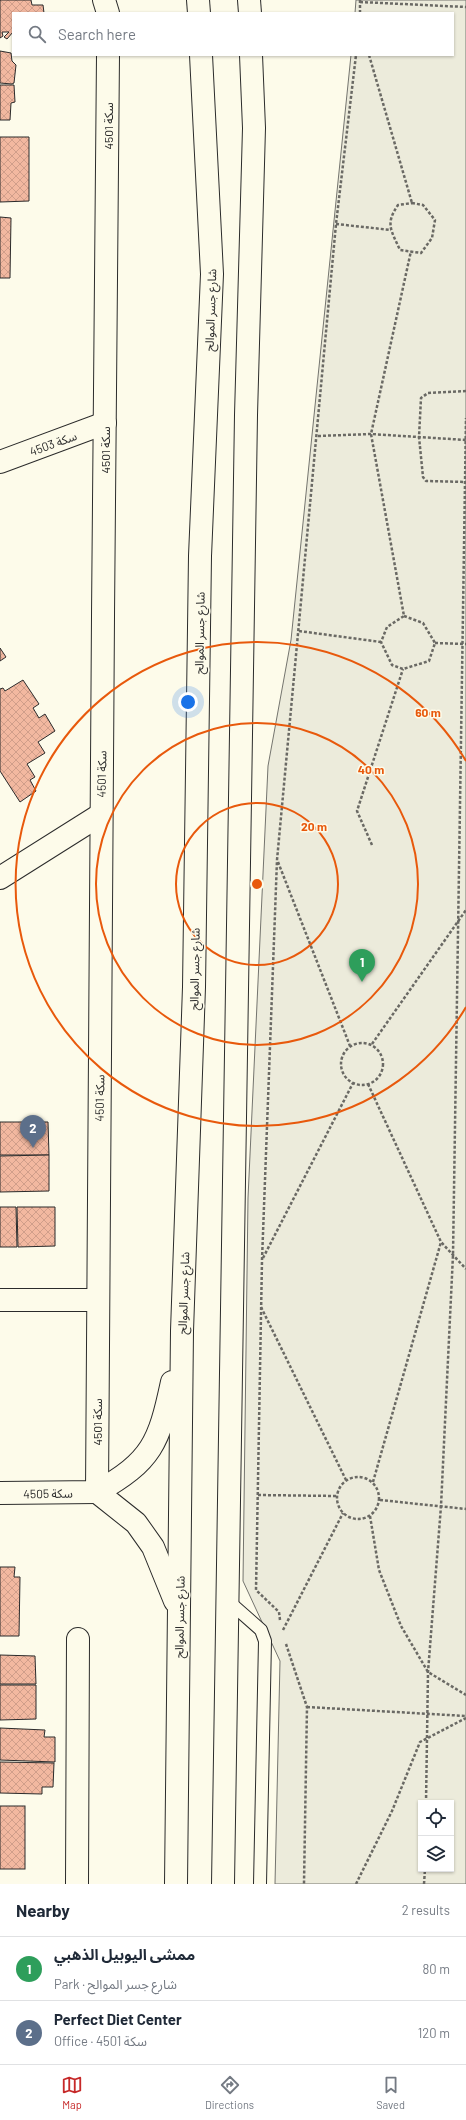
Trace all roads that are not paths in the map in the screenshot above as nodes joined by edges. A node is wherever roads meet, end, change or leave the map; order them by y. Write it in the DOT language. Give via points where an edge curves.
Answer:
graph roads {
  1 [pos="104,0"];
  2 [pos="198,0"];
  3 [pos="249,0"];
  4 [pos="108,12"];
  5 [pos="199,12"];
  6 [pos="250,12"];
  7 [pos="108,56"];
  8 [pos="201,56"];
  9 [pos="251,56"];
  10 [pos="105,424"];
  11 [pos="0,462"];
  12 [pos="100,815"];
  13 [pos="0,878"];
  14 [pos="0,1300"];
  15 [pos="97,1300"];
  16 [pos="182,1331"];
  17 [pos="97,1492"];
  18 [pos="0,1493"];
  19 [pos="227,1600"];
  20 [pos="179,1611"];
  21 [pos="78,1639"];
  22 [pos="78,1884"];
  23 [pos="176,1884"];
  24 [pos="223,1884"];
  25 [pos="260,1884"];
  1 -- 4 [label="main road"];
  2 -- 5 [label="main road"];
  3 -- 6 [label="main road"];
  7 -- 10 [label="main road, سكة 4501"];
  8 -- 16 [label="main road, شارع جسر الموالح" via="212,274 200,556 194,987"];
  9 -- 19 [label="main road" via="254,128 246,416"];
  10 -- 11 [label="main road, سكة 4503"];
  10 -- 12 [label="main road, سكة 4501"];
  12 -- 13 [label="main road"];
  12 -- 15 [label="main road, سكة 4501"];
  14 -- 15 [label="main road"];
  15 -- 17 [label="main road, سكة 4501"];
  16 -- 17 [label="main road" via="164,1418 155,1443 144,1458 122,1478"];
  16 -- 20 [label="main road, شارع جسر الموالح"];
  17 -- 18 [label="main road, سكة 4505"];
  17 -- 20 [label="main road" via="136,1523 153,1547"];
  19 -- 24 [label="main road"];
  19 -- 25 [label="lane" via="262,1630 265,1642"];
  20 -- 23 [label="main road, شارع جسر الموالح"];
  21 -- 22 [label="main road"];
}
